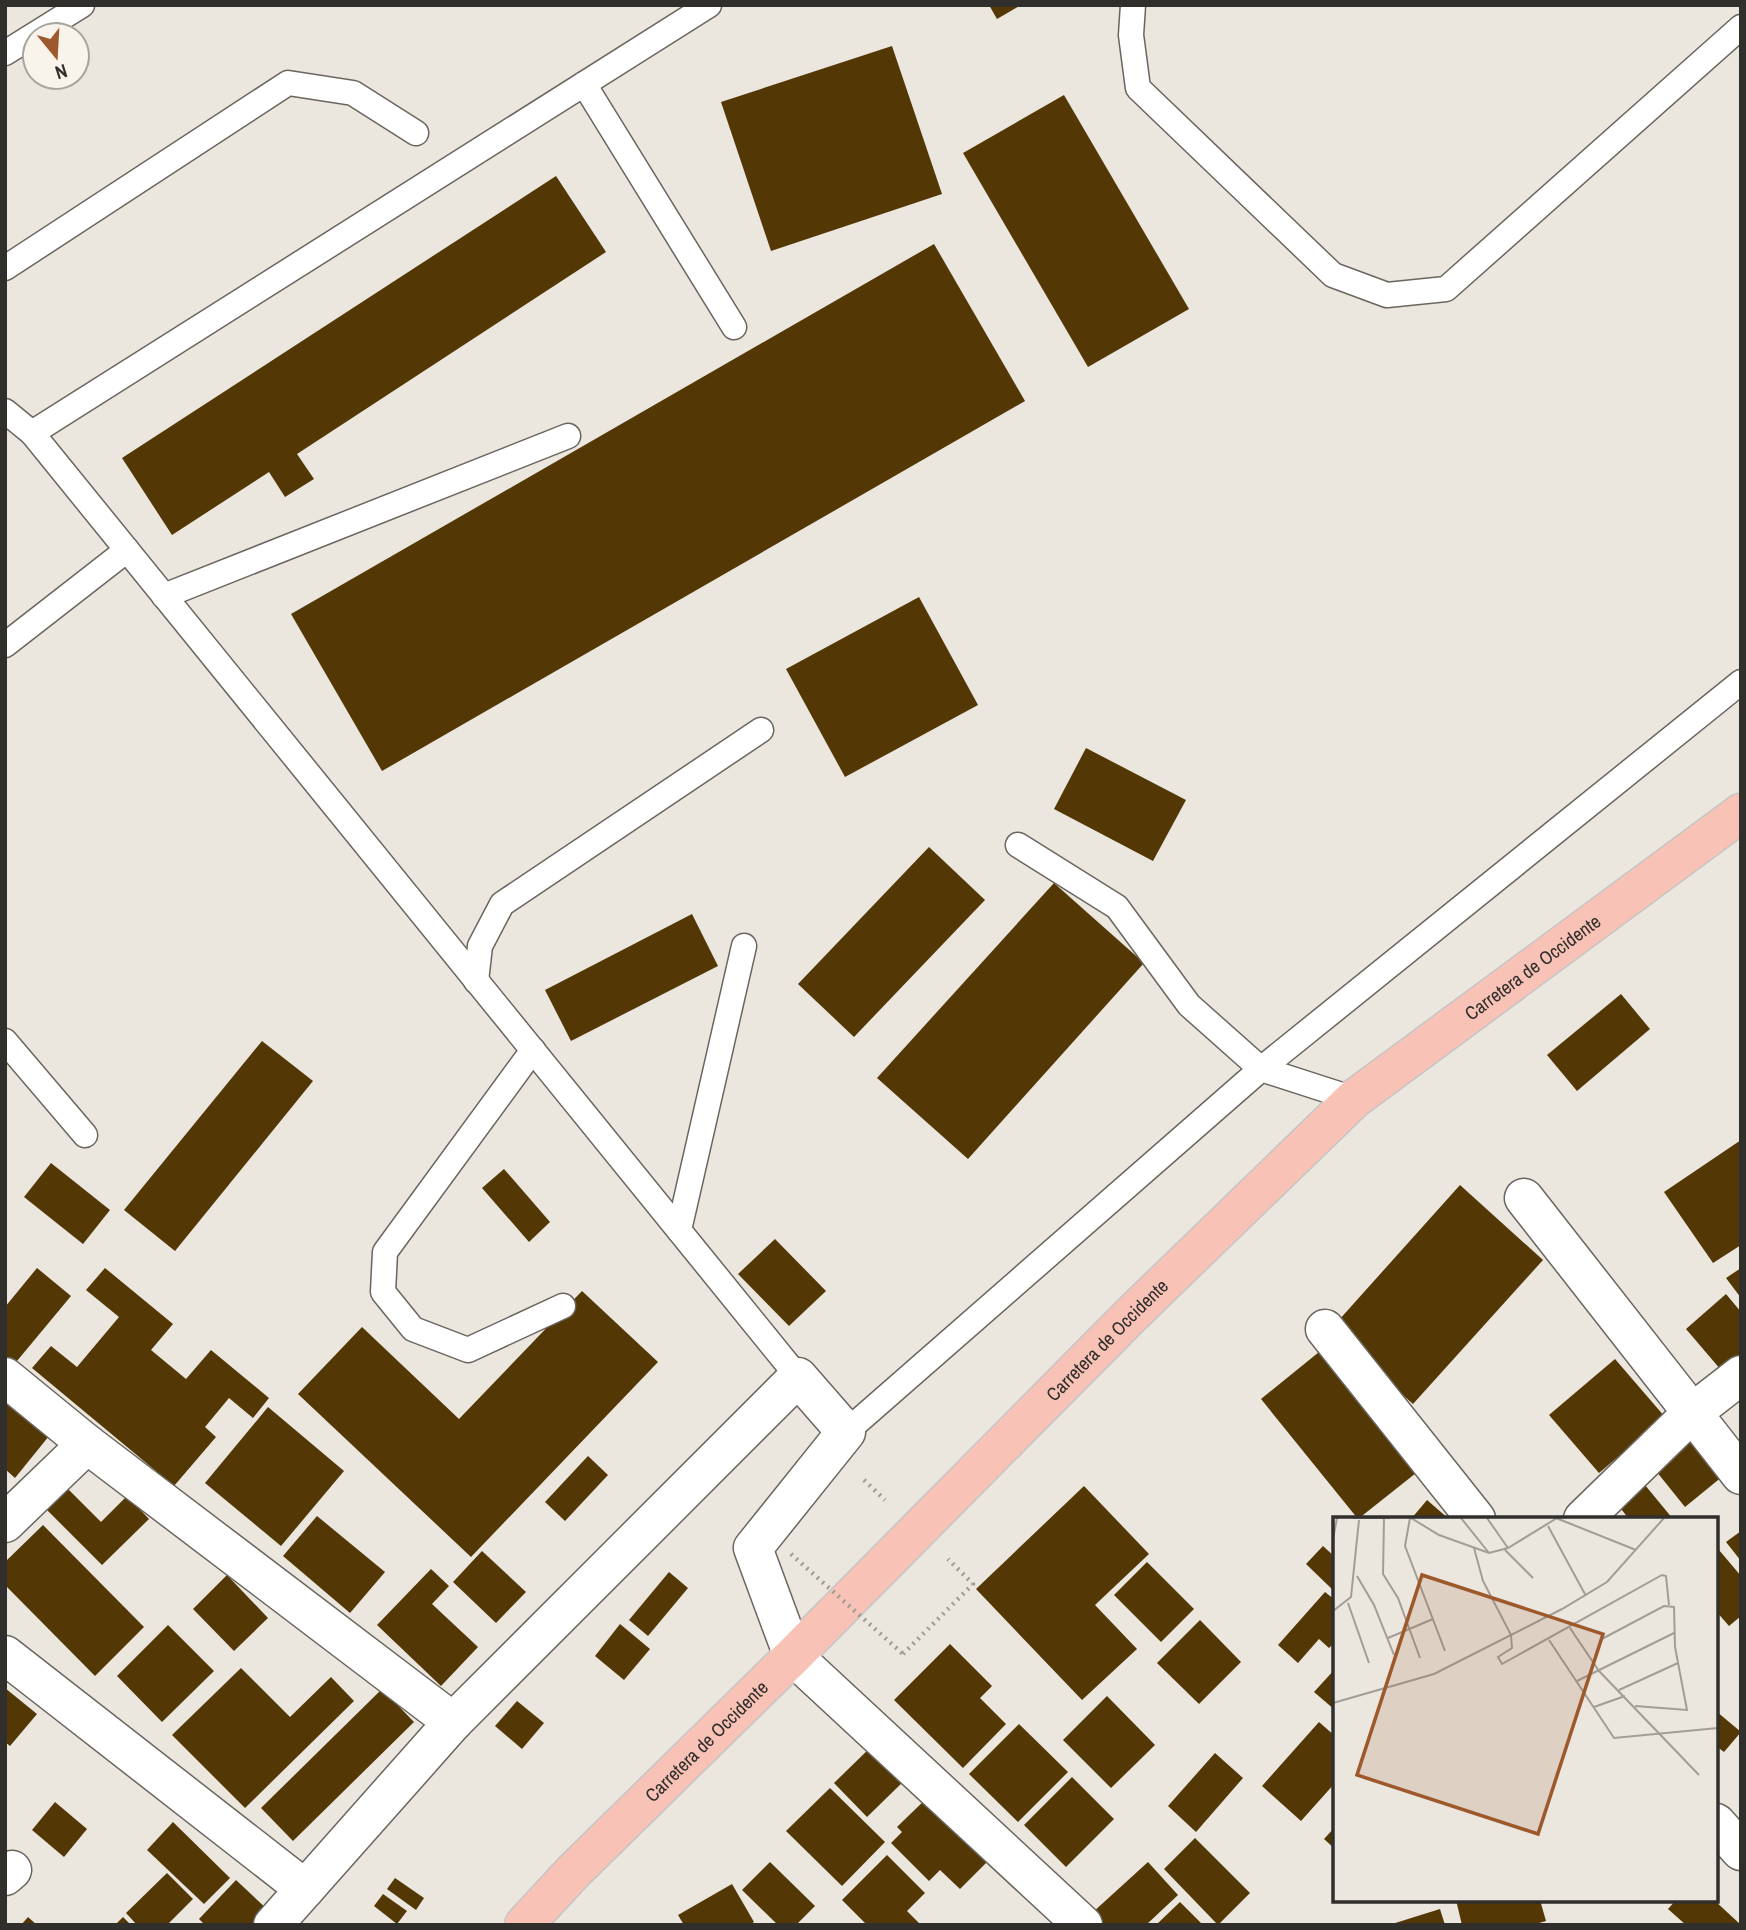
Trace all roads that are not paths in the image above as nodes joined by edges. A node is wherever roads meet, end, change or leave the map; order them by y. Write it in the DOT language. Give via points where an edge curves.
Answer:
graph roads {
  1 [pos="82,5"];
  2 [pos="1133,5"];
  3 [pos="704,6"];
  4 [pos="1741,27"];
  5 [pos="5,52"];
  6 [pos="584,84"];
  7 [pos="416,133"];
  8 [pos="5,268"];
  9 [pos="734,327"];
  10 [pos="5,411"];
  11 [pos="32,433"];
  12 [pos="568,436"];
  13 [pos="127,550"];
  14 [pos="164,596"];
  15 [pos="5,645"];
  16 [pos="1741,682"];
  17 [pos="761,730"];
  18 [pos="1741,813"];
  19 [pos="1018,845"];
  20 [pos="744,946"];
  21 [pos="477,981"];
  22 [pos="5,1041"];
  23 [pos="533,1050"];
  24 [pos="1261,1069"];
  25 [pos="1354,1099"];
  26 [pos="85,1135"];
  27 [pos="1524,1198"];
  28 [pos="679,1230"];
  29 [pos="563,1306"];
  30 [pos="1325,1329"];
  31 [pos="1741,1375"];
  32 [pos="5,1377"];
  33 [pos="798,1377"];
  34 [pos="1692,1413"];
  35 [pos="846,1432"];
  36 [pos="87,1444"];
  37 [pos="1741,1475"];
  38 [pos="1474,1517"];
  39 [pos="1585,1517"];
  40 [pos="5,1523"];
  41 [pos="5,1655"];
  42 [pos="793,1656"];
  43 [pos="453,1722"];
  44 [pos="1718,1825"];
  45 [pos="1741,1851"];
  46 [pos="305,1889"];
  47 [pos="273,1925"];
  48 [pos="524,1925"];
  49 [pos="1083,1925"];
  1 -- 5 [label="lane"];
  2 -- 4 [label="lane" via="1131,35 1138,88 1333,275 1387,295 1446,289"];
  3 -- 6 [label="lane"];
  6 -- 9 [label="lane"];
  6 -- 11 [label="lane"];
  7 -- 8 [label="lane" via="353,93 288,83"];
  10 -- 11 [label="lane"];
  11 -- 13 [label="lane"];
  12 -- 14 [label="lane"];
  13 -- 14 [label="lane"];
  13 -- 15 [label="lane"];
  14 -- 21 [label="lane"];
  16 -- 24 [label="lane"];
  17 -- 21 [label="lane" via="502,904 480,946"];
  18 -- 25 [label="main road, Carretera de Occidente"];
  19 -- 24 [label="lane" via="1117,907 1189,1005"];
  20 -- 28 [label="lane"];
  21 -- 23 [label="lane"];
  22 -- 26 [label="lane"];
  23 -- 28 [label="lane"];
  23 -- 29 [label="lane" via="385,1252 383,1292 413,1329 468,1350"];
  24 -- 25 [label="lane"];
  24 -- 35 [label="lane"];
  25 -- 42 [label="main road, Carretera de Occidente" via="1130,1316"];
  27 -- 34 [label="street"];
  28 -- 33 [label="lane"];
  30 -- 38 [label="street"];
  31 -- 34 [label="street"];
  32 -- 36 [label="street"];
  33 -- 35 [label="street"];
  33 -- 43 [label="street"];
  34 -- 37 [label="street"];
  34 -- 39 [label="street"];
  35 -- 42 [label="street" via="752,1548"];
  36 -- 40 [label="street"];
  36 -- 43 [label="street"];
  41 -- 46 [label="street"];
  42 -- 48 [label="main road, Carretera de Occidente"];
  42 -- 49 [label="street"];
  43 -- 46 [label="street"];
  44 -- 45 [label="street"];
  46 -- 47 [label="street"];
}
